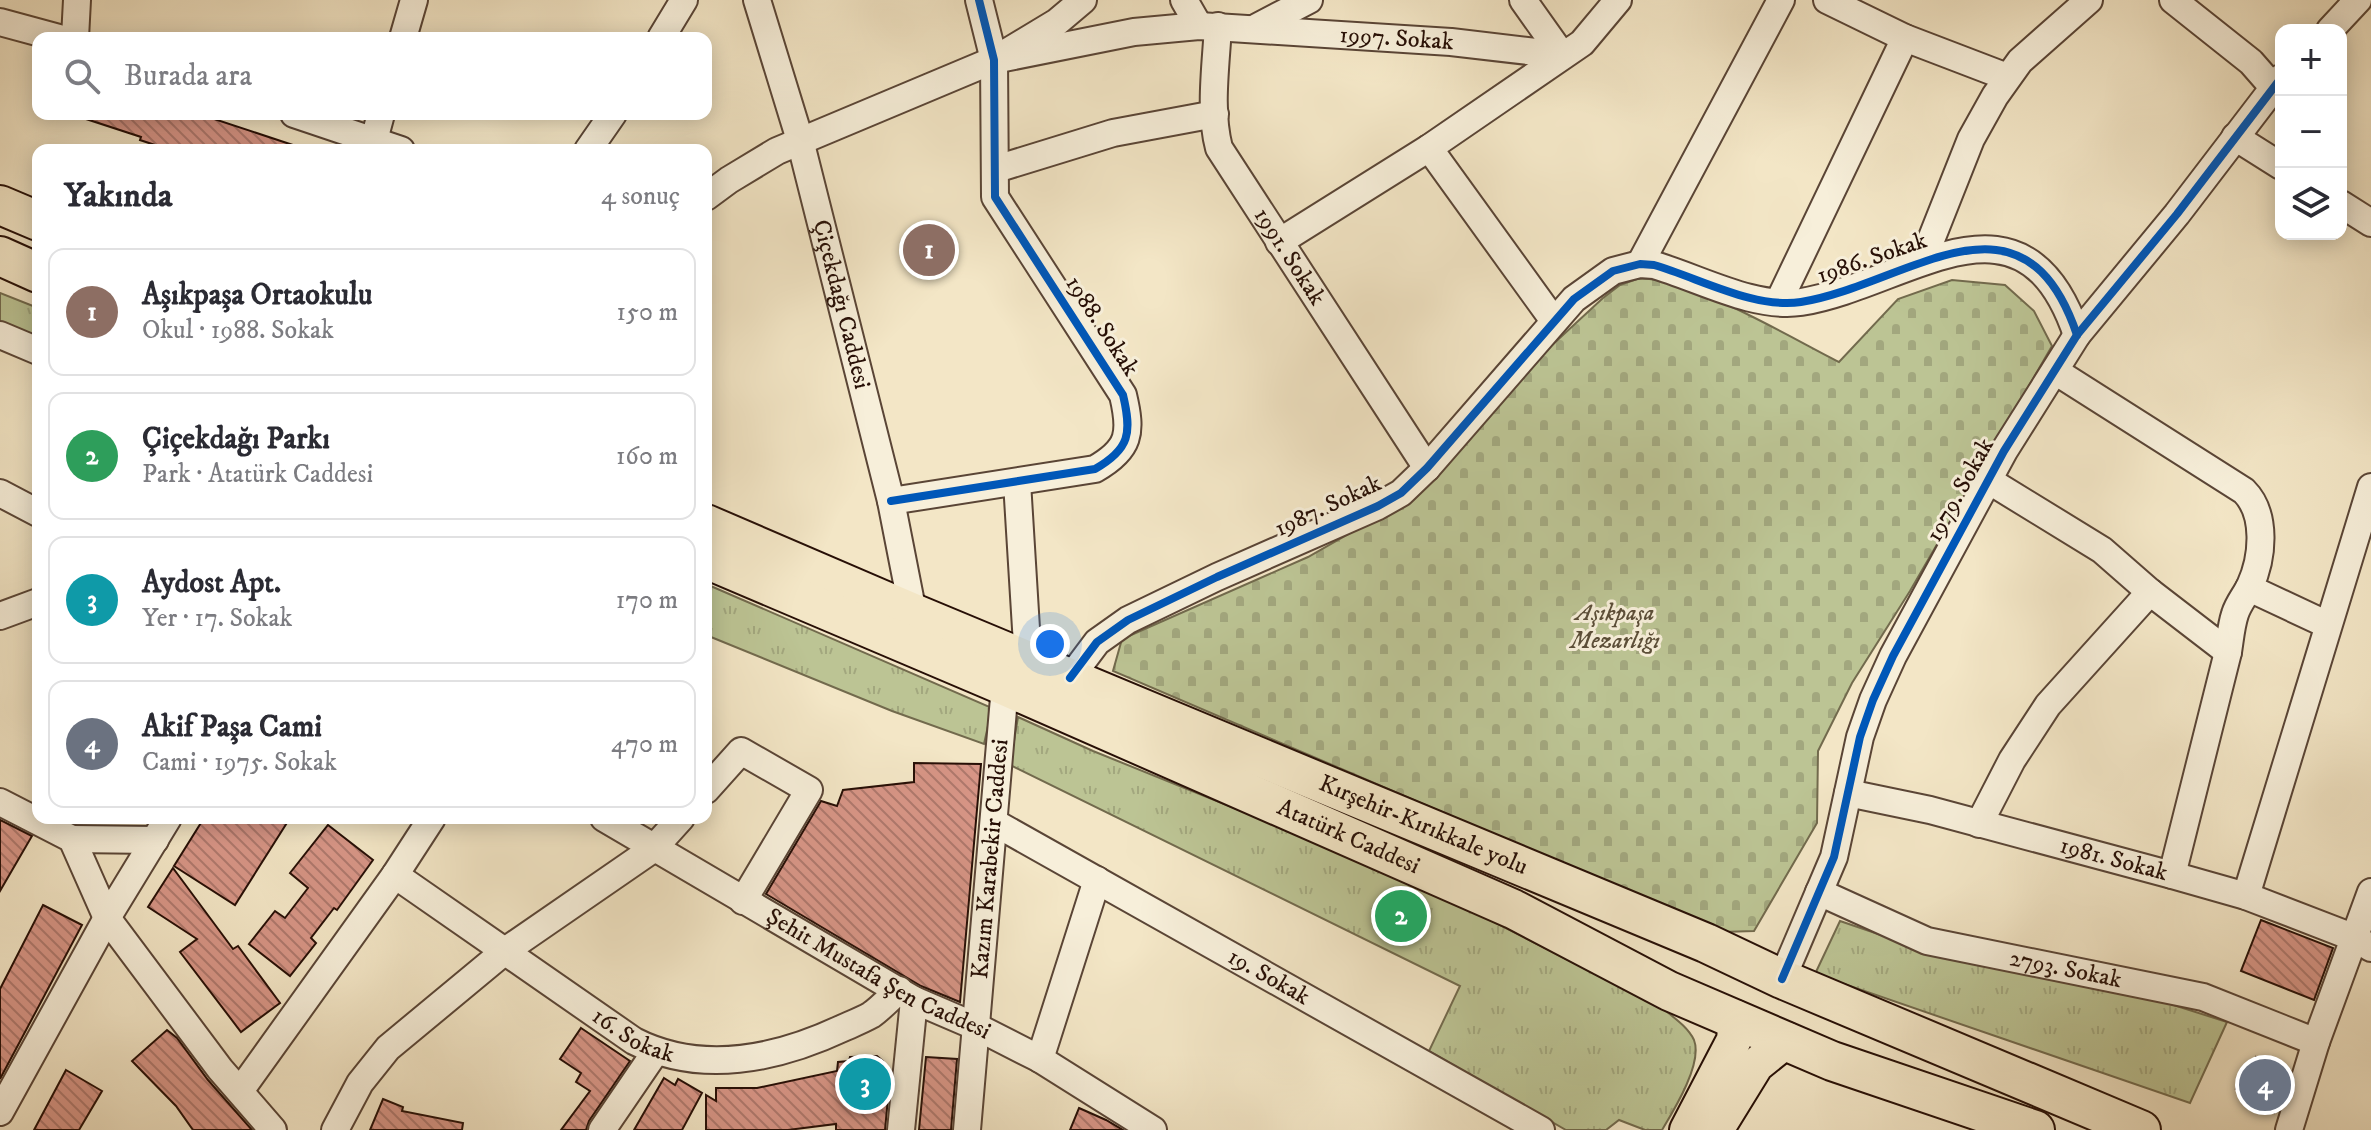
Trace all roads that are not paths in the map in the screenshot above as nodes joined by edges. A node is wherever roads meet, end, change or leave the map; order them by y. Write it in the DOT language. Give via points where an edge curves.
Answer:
graph roads {
  1 [pos="77,0"];
  2 [pos="414,0"];
  3 [pos="684,0"];
  4 [pos="757,0"];
  5 [pos="979,0"];
  6 [pos="1083,0"];
  7 [pos="1184,0"];
  8 [pos="1309,0"];
  9 [pos="1523,0"];
  10 [pos="1618,0"];
  11 [pos="1781,0"];
  12 [pos="1827,0"];
  13 [pos="2089,0"];
  14 [pos="2173,0"];
  15 [pos="2358,0"];
  16 [pos="0,22"];
  17 [pos="2336,24"];
  18 [pos="1209,26"];
  19 [pos="1257,27"];
  20 [pos="37,32"];
  21 [pos="75,32"];
  22 [pos="405,32"];
  23 [pos="665,32"];
  24 [pos="1905,38"];
  25 [pos="1562,55"];
  26 [pos="994,60"];
  27 [pos="2007,77"];
  28 [pos="2275,80"];
  29 [pos="2275,85"];
  30 [pos="1215,114"];
  31 [pos="312,120"];
  32 [pos="379,120"];
  33 [pos="609,120"];
  34 [pos="2235,137"];
  35 [pos="374,140"];
  36 [pos="800,140"];
  37 [pos="385,144"];
  38 [pos="592,144"];
  39 [pos="1429,148"];
  40 [pos="2275,162"];
  41 [pos="996,169"];
  42 [pos="712,193"];
  43 [pos="0,205"];
  44 [pos="2347,208"];
  45 [pos="32,218"];
  46 [pos="2371,223"];
  47 [pos="0,225"];
  48 [pos="32,238"];
  49 [pos="1279,242"];
  50 [pos="0,256"];
  51 [pos="1923,260"];
  52 [pos="1640,264"];
  53 [pos="32,270"];
  54 [pos="0,281"];
  55 [pos="32,294"];
  56 [pos="1779,301"];
  57 [pos="1554,321"];
  58 [pos="0,335"];
  59 [pos="2077,335"];
  60 [pos="32,348"];
  61 [pos="2055,371"];
  62 [pos="1427,468"];
  63 [pos="1988,480"];
  64 [pos="1017,482"];
  65 [pos="2371,487"];
  66 [pos="0,493"];
  67 [pos="891,501"];
  68 [pos="32,510"];
  69 [pos="712,527"];
  70 [pos="712,561"];
  71 [pos="2249,588"];
  72 [pos="2150,592"];
  73 [pos="32,604"];
  74 [pos="913,613"];
  75 [pos="0,616"];
  76 [pos="2328,625"];
  77 [pos="2228,652"];
  78 [pos="1017,673"];
  79 [pos="1070,678"];
  80 [pos="712,783"];
  81 [pos="1848,793"];
  82 [pos="0,802"];
  83 [pos="32,818"];
  84 [pos="995,823"];
  85 [pos="43,824"];
  86 [pos="428,824"];
  87 [pos="613,824"];
  88 [pos="676,824"];
  89 [pos="1979,824"];
  90 [pos="162,829"];
  91 [pos="72,839"];
  92 [pos="653,849"];
  93 [pos="395,875"];
  94 [pos="2172,875"];
  95 [pos="1097,880"];
  96 [pos="1819,892"];
  97 [pos="2371,892"];
  98 [pos="2246,896"];
  99 [pos="743,901"];
  100 [pos="107,918"];
  101 [pos="2363,943"];
  102 [pos="505,951"];
  103 [pos="1783,980"];
  104 [pos="906,995"];
  105 [pos="1736,1018"];
  106 [pos="977,1027"];
  107 [pos="1787,1040"];
  108 [pos="2316,1042"];
  109 [pos="656,1051"];
  110 [pos="1040,1059"];
  111 [pos="240,1091"];
  112 [pos="0,1112"];
  113 [pos="273,1130"];
  114 [pos="335,1130"];
  115 [pos="602,1130"];
  116 [pos="901,1130"];
  117 [pos="967,1130"];
  118 [pos="1153,1130"];
  119 [pos="1541,1130"];
  120 [pos="1687,1130"];
  121 [pos="1716,1130"];
  122 [pos="2035,1130"];
  123 [pos="2141,1130"];
  124 [pos="2289,1130"];
  1 -- 21 [label="street"];
  2 -- 22 [label="street"];
  3 -- 23 [label="street"];
  4 -- 36 [label="street, Çiçekdağı Caddesi"];
  5 -- 26 [label="street, 1988. Sokak"];
  6 -- 26 [label="street"];
  7 -- 18 [label="street"];
  8 -- 19 [label="street"];
  9 -- 25 [label="street"];
  10 -- 25 [label="street" via="1582,43"];
  11 -- 52 [label="street"];
  12 -- 24 [label="street"];
  13 -- 27 [label="street"];
  14 -- 28 [label="street"];
  15 -- 17 [label="street"];
  16 -- 20 [label="street"];
  18 -- 19 [label="street, 1997. Sokak"];
  18 -- 26 [label="street, 1997. Sokak" via="1134,32"];
  18 -- 30 [label="street, 1991. Sokak"];
  19 -- 25 [label="street, 1997. Sokak"];
  24 -- 27 [label="street"];
  24 -- 56 [label="street"];
  25 -- 39 [label="street"];
  26 -- 36 [label="street"];
  26 -- 41 [label="street, 1988. Sokak"];
  27 -- 51 [label="street" via="1971,139"];
  29 -- 34 [label="street, 1979. Sokak"];
  30 -- 41 [label="street" via="1113,133"];
  30 -- 49 [label="street, 1991. Sokak" via="1219,148"];
  31 -- 35 [label="street"];
  32 -- 35 [label="street"];
  33 -- 38 [label="street"];
  34 -- 40 [label="street"];
  34 -- 59 [label="street, 1979. Sokak"];
  35 -- 37 [label="street"];
  36 -- 42 [label="street"];
  36 -- 67 [label="street, Çiçekdağı Caddesi"];
  39 -- 49 [label="street"];
  39 -- 57 [label="street"];
  41 -- 64 [label="street, 1988. Sokak" via="995,197 1123,395 1128,418 1127,441 1104,464"];
  43 -- 45 [label="highway"];
  44 -- 46 [label="street"];
  47 -- 48 [label="highway"];
  49 -- 62 [label="street, 1991. Sokak"];
  50 -- 53 [label="highway"];
  51 -- 56 [label="street, 1986. Sokak" via="1838,293 1798,303"];
  51 -- 59 [label="street, 1986. Sokak" via="1963,250 2006,251 2035,264 2058,289"];
  52 -- 56 [label="street, 1986. Sokak" via="1749,298"];
  52 -- 57 [label="street, 1987. Sokak" via="1613,271 1588,287"];
  54 -- 55 [label="highway"];
  57 -- 62 [label="street, 1987. Sokak"];
  58 -- 60 [label="street"];
  59 -- 61 [label="street, 1979. Sokak"];
  61 -- 63 [label="street, 1979. Sokak"];
  61 -- 71 [label="street" via="2254,500 2260,528"];
  62 -- 79 [label="street, 1987. Sokak" via="1378,506 1128,620 1097,642"];
  63 -- 72 [label="street" via="2102,550"];
  63 -- 81 [label="street, 1979. Sokak" via="1873,700"];
  64 -- 67 [label="street, 1988. Sokak"];
  64 -- 78 [label="street, Kazım Karabekir Caddesi"];
  65 -- 76 [label="street"];
  66 -- 68 [label="street"];
  67 -- 74 [label="street, Çiçekdağı Caddesi"];
  69 -- 74 [label="highway, Kırşehir-Kırıkkale yolu"];
  70 -- 78 [label="highway, Atatürk Caddesi"];
  71 -- 76 [label="street"];
  71 -- 77 [label="street" via="2234,615"];
  72 -- 77 [label="street"];
  72 -- 89 [label="street" via="2048,705"];
  73 -- 75 [label="street"];
  74 -- 78 [label="highway, Kırşehir-Kırıkkale yolu"];
  76 -- 98 [label="street"];
  77 -- 94 [label="street"];
  78 -- 79 [label="highway, Kırşehir-Kırıkkale yolu"];
  78 -- 84 [label="street, Kazım Karabekir Caddesi"];
  78 -- 105 [label="highway, Atatürk Caddesi" via="1513,909 1669,991"];
  79 -- 103 [label="highway, Kırşehir-Kırıkkale yolu"];
  80 -- 99 [label="street" via="741,751 809,790"];
  81 -- 89 [label="street, 1981. Sokak"];
  81 -- 96 [label="street, 1979. Sokak" via="1834,857"];
  82 -- 83 [label="street"];
  84 -- 95 [label="street, 19. Sokak"];
  84 -- 106 [label="street, Kazım Karabekir Caddesi"];
  85 -- 91 [label="street"];
  86 -- 93 [label="street"];
  87 -- 92 [label="street, Şehit Mustafa Şen Caddesi"];
  88 -- 92 [label="street"];
  89 -- 94 [label="street, 1981. Sokak"];
  90 -- 91 [label="street"];
  90 -- 100 [label="street"];
  91 -- 100 [label="street"];
  92 -- 99 [label="street, Şehit Mustafa Şen Caddesi"];
  92 -- 102 [label="street"];
  93 -- 102 [label="street, 16. Sokak"];
  93 -- 111 [label="street"];
  94 -- 98 [label="street, 1981. Sokak"];
  95 -- 110 [label="street"];
  95 -- 119 [label="street, 19. Sokak"];
  96 -- 103 [label="street, 1979. Sokak"];
  96 -- 108 [label="street, 2793. Sokak" via="1927,941 2203,997"];
  97 -- 101 [label="street"];
  98 -- 101 [label="street, 1981. Sokak"];
  99 -- 104 [label="street, Şehit Mustafa Şen Caddesi"];
  100 -- 111 [label="street"];
  100 -- 112 [label="street"];
  101 -- 108 [label="street"];
  102 -- 109 [label="street, 16. Sokak"];
  102 -- 114 [label="street" via="388,1048 360,1083"];
  103 -- 105 [label="highway"];
  103 -- 107 [label="highway"];
  103 -- 123 [label="highway, Kırşehir-Kırıkkale yolu"];
  104 -- 106 [label="street, Şehit Mustafa Şen Caddesi"];
  104 -- 109 [label="street, 16. Sokak" via="802,1047 769,1056 701,1059"];
  104 -- 116 [label="street"];
  105 -- 107 [label="highway, Atatürk Caddesi"];
  105 -- 120 [label="main road" via="1734,1040"];
  106 -- 110 [label="street, Şehit Mustafa Şen Caddesi"];
  106 -- 117 [label="street, Kazım Karabekir Caddesi"];
  107 -- 121 [label="main road" via="1756,1065"];
  107 -- 122 [label="highway, Atatürk Caddesi" via="1832,1061"];
  108 -- 124 [label="street"];
  109 -- 115 [label="street"];
  110 -- 118 [label="street, Şehit Mustafa Şen Caddesi"];
  111 -- 113 [label="street"];
}
